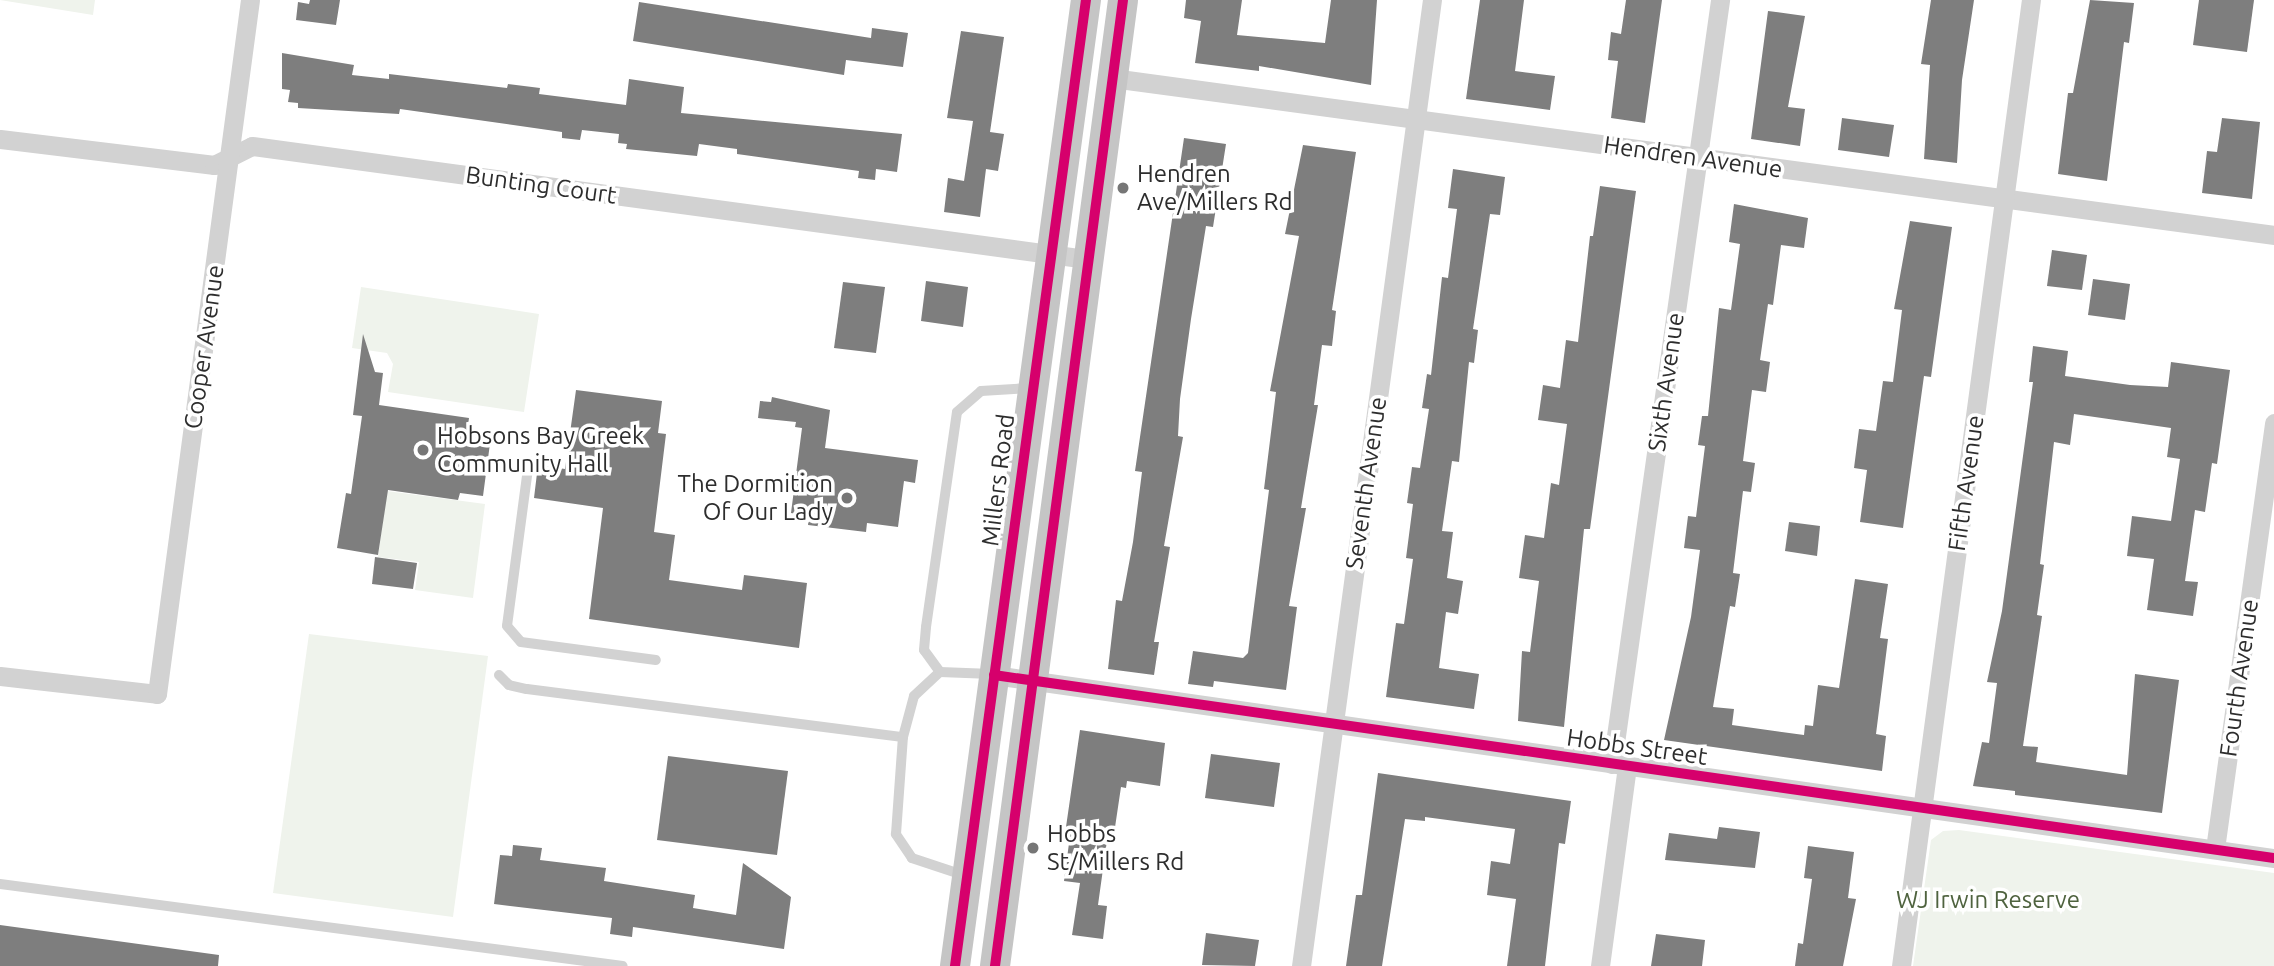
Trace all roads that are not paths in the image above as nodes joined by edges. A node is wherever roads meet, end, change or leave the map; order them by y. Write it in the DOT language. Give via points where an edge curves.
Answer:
graph roads {
  1 [pos="250,0"];
  2 [pos="1086,0"];
  3 [pos="1123,0"];
  4 [pos="1432,0"];
  5 [pos="1720,0"];
  6 [pos="2031,0"];
  7 [pos="1112,78"];
  8 [pos="1415,119"];
  9 [pos="0,139"];
  10 [pos="229,157"];
  11 [pos="1698,158"];
  12 [pos="2004,199"];
  13 [pos="2274,235"];
  14 [pos="1050,253"];
  15 [pos="1087,260"];
  16 [pos="1031,389"];
  17 [pos="2274,423"];
  18 [pos="528,461"];
  19 [pos="656,660"];
  20 [pos="940,672"];
  21 [pos="499,675"];
  22 [pos="994,675"];
  23 [pos="0,676"];
  24 [pos="1032,681"];
  25 [pos="1334,725"];
  26 [pos="903,737"];
  27 [pos="1619,765"];
  28 [pos="1922,808"];
  29 [pos="2216,849"];
  30 [pos="2274,858"];
  31 [pos="967,877"];
  32 [pos="0,884"];
  33 [pos="623,966"];
  34 [pos="955,966"];
  35 [pos="995,966"];
  36 [pos="1301,966"];
  37 [pos="1600,966"];
  38 [pos="1900,966"];
  1 -- 10 [label="street, Cooper Avenue"];
  2 -- 14 [label="main road, Millers Road"];
  3 -- 7 [label="main road"];
  4 -- 8 [label="street, Seventh Avenue"];
  5 -- 11 [label="street, Sixth Avenue"];
  6 -- 12 [label="street, Fifth Avenue"];
  7 -- 8 [label="street, Hendren Avenue"];
  7 -- 15 [label="main road"];
  8 -- 11 [label="street, Hendren Avenue"];
  8 -- 25 [label="street, Seventh Avenue"];
  9 -- 10 [label="street, Bunting Court" via="195,164 214,165"];
  10 -- 14 [label="street, Bunting Court" via="243,149 262,147"];
  10 -- 23 [label="street, Cooper Avenue" via="157,694"];
  11 -- 12 [label="street, Hendren Avenue"];
  11 -- 27 [label="street, Sixth Avenue"];
  12 -- 13 [label="street, Hendren Avenue"];
  12 -- 28 [label="street, Fifth Avenue"];
  14 -- 15 [label="street, Bunting Court"];
  14 -- 16 [label="main road, Millers Road"];
  15 -- 24 [label="main road"];
  16 -- 20 [label="lane" via="981,390 957,412 926,627 925,650"];
  16 -- 22 [label="main road, Millers Road"];
  17 -- 29 [label="street, Fourth Avenue"];
  18 -- 19 [label="lane" via="507,626 521,642"];
  20 -- 22 [label="lane"];
  20 -- 26 [label="lane" via="914,696"];
  21 -- 26 [label="lane" via="509,685 527,689"];
  22 -- 24 [label="street, Hobbs Street"];
  22 -- 31 [label="main road, Millers Road"];
  24 -- 25 [label="street, Hobbs Street"];
  24 -- 35 [label="main road"];
  25 -- 27 [label="street, Hobbs Street"];
  25 -- 36 [label="street, Seventh Avenue"];
  26 -- 31 [label="lane" via="896,834 912,858"];
  27 -- 28 [label="street, Hobbs Street"];
  27 -- 37 [label="street, Sixth Avenue"];
  28 -- 29 [label="street, Hobbs Street"];
  28 -- 38 [label="street, Fifth Avenue"];
  29 -- 30 [label="street, Hobbs Street"];
  31 -- 34 [label="main road, Millers Road"];
  32 -- 33 [label="lane"];
}
